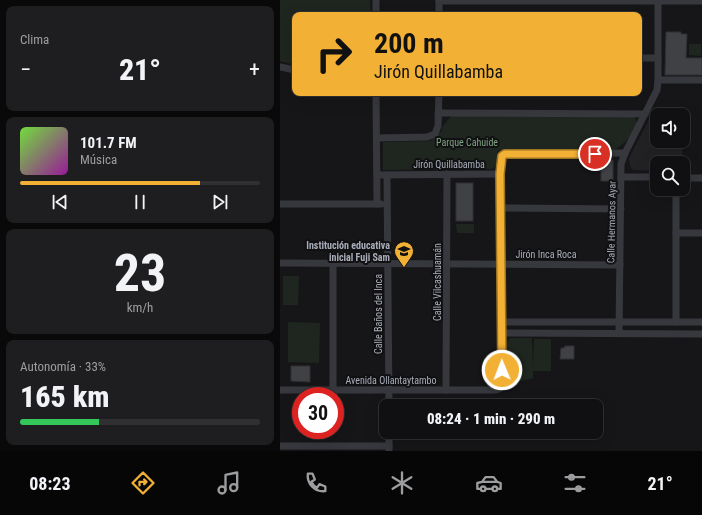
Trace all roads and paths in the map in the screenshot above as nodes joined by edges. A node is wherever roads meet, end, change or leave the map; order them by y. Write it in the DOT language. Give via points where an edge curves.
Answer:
graph roads {
  1 [pos="376,0"];
  2 [pos="439,1"];
  3 [pos="658,1"];
  4 [pos="702,1"];
  5 [pos="376,12"];
  6 [pos="439,12"];
  7 [pos="642,58"];
  8 [pos="658,58"];
  9 [pos="280,67"];
  10 [pos="292,69"];
  11 [pos="658,80"];
  12 [pos="702,80"];
  13 [pos="376,96"];
  14 [pos="438,96"];
  15 [pos="438,113"];
  16 [pos="645,114"];
  17 [pos="377,138"];
  18 [pos="625,153"];
  19 [pos="447,174"];
  20 [pos="500,174"];
  21 [pos="377,175"];
  22 [pos="387,175"];
  23 [pos="621,177"];
  24 [pos="650,177"];
  25 [pos="690,178"];
  26 [pos="702,178"];
  27 [pos="676,196"];
  28 [pos="280,204"];
  29 [pos="377,204"];
  30 [pos="388,204"];
  31 [pos="500,208"];
  32 [pos="621,209"];
  33 [pos="676,233"];
  34 [pos="702,233"];
  35 [pos="280,263"];
  36 [pos="333,264"];
  37 [pos="388,264"];
  38 [pos="447,264"];
  39 [pos="500,264"];
  40 [pos="620,265"];
  41 [pos="501,322"];
  42 [pos="620,322"];
  43 [pos="676,322"];
  44 [pos="702,322"];
  45 [pos="501,333"];
  46 [pos="619,333"];
  47 [pos="702,334"];
  48 [pos="333,387"];
  49 [pos="280,390"];
  50 [pos="292,390"];
  51 [pos="344,390"];
  52 [pos="389,390"];
  53 [pos="446,390"];
  54 [pos="389,399"];
  55 [pos="280,446"];
  56 [pos="349,449"];
  57 [pos="389,449"];
  1 -- 5 [label="street"];
  2 -- 3 [label="street"];
  2 -- 6 [label="street"];
  3 -- 4 [label="street"];
  3 -- 8 [label="street, Calle Hermanos Ayar"];
  7 -- 8 [label="street"];
  8 -- 11 [label="street, Calle Hermanos Ayar"];
  9 -- 10 [label="street"];
  11 -- 12 [label="street"];
  11 -- 16 [label="street, Calle Hermanos Ayar" via="657,90"];
  13 -- 17 [label="street"];
  14 -- 15 [label="street"];
  15 -- 16 [label="street"];
  15 -- 17 [label="street" via="437,130 427,138"];
  16 -- 18 [label="street, Calle Hermanos Ayar"];
  17 -- 21 [label="street"];
  18 -- 20 [label="street" via="505,154 502,156"];
  18 -- 23 [label="street, Calle Hermanos Ayar" via="621,164"];
  19 -- 20 [label="street, Jirón Quillabamba"];
  19 -- 22 [label="street, Jirón Quillabamba"];
  19 -- 38 [label="street, Calle Vilcashuamán"];
  20 -- 31 [label="street"];
  21 -- 22 [label="street, Jirón Quillabamba"];
  21 -- 29 [label="street"];
  22 -- 30 [label="street, Calle Baños del Inca"];
  23 -- 24 [label="street"];
  23 -- 32 [label="street, Calle Hermanos Ayar"];
  25 -- 26 [label="street"];
  27 -- 33 [label="street"];
  28 -- 29 [label="street"];
  29 -- 30 [label="street"];
  30 -- 37 [label="street, Calle Baños del Inca"];
  31 -- 32 [label="street"];
  31 -- 39 [label="street"];
  32 -- 40 [label="street, Calle Hermanos Ayar"];
  33 -- 34 [label="street"];
  33 -- 43 [label="street"];
  35 -- 36 [label="street, Jirón Inca Roca"];
  36 -- 37 [label="street, Jirón Inca Roca"];
  36 -- 48 [label="street"];
  37 -- 38 [label="street, Jirón Inca Roca"];
  37 -- 52 [label="street, Calle Baños del Inca"];
  38 -- 39 [label="street, Jirón Inca Roca"];
  38 -- 53 [label="street, Calle Vilcashuamán"];
  39 -- 40 [label="street, Jirón Inca Roca"];
  39 -- 41 [label="street"];
  40 -- 42 [label="street, Calle Hermanos Ayar"];
  41 -- 42 [label="street"];
  41 -- 45 [label="street"];
  42 -- 43 [label="street"];
  42 -- 46 [label="street, Calle Hermanos Ayar"];
  43 -- 44 [label="street"];
  45 -- 46 [label="street"];
  45 -- 53 [label="street, Avenida Ollantaytambo" via="500,387 495,390"];
  46 -- 47 [label="street"];
  49 -- 50 [label="street, Avenida Ollantaytambo"];
  51 -- 52 [label="street, Avenida Ollantaytambo"];
  52 -- 53 [label="street, Avenida Ollantaytambo"];
  52 -- 54 [label="street, Calle Baños del Inca"];
  55 -- 56 [label="street"];
  56 -- 57 [label="street"];
}
